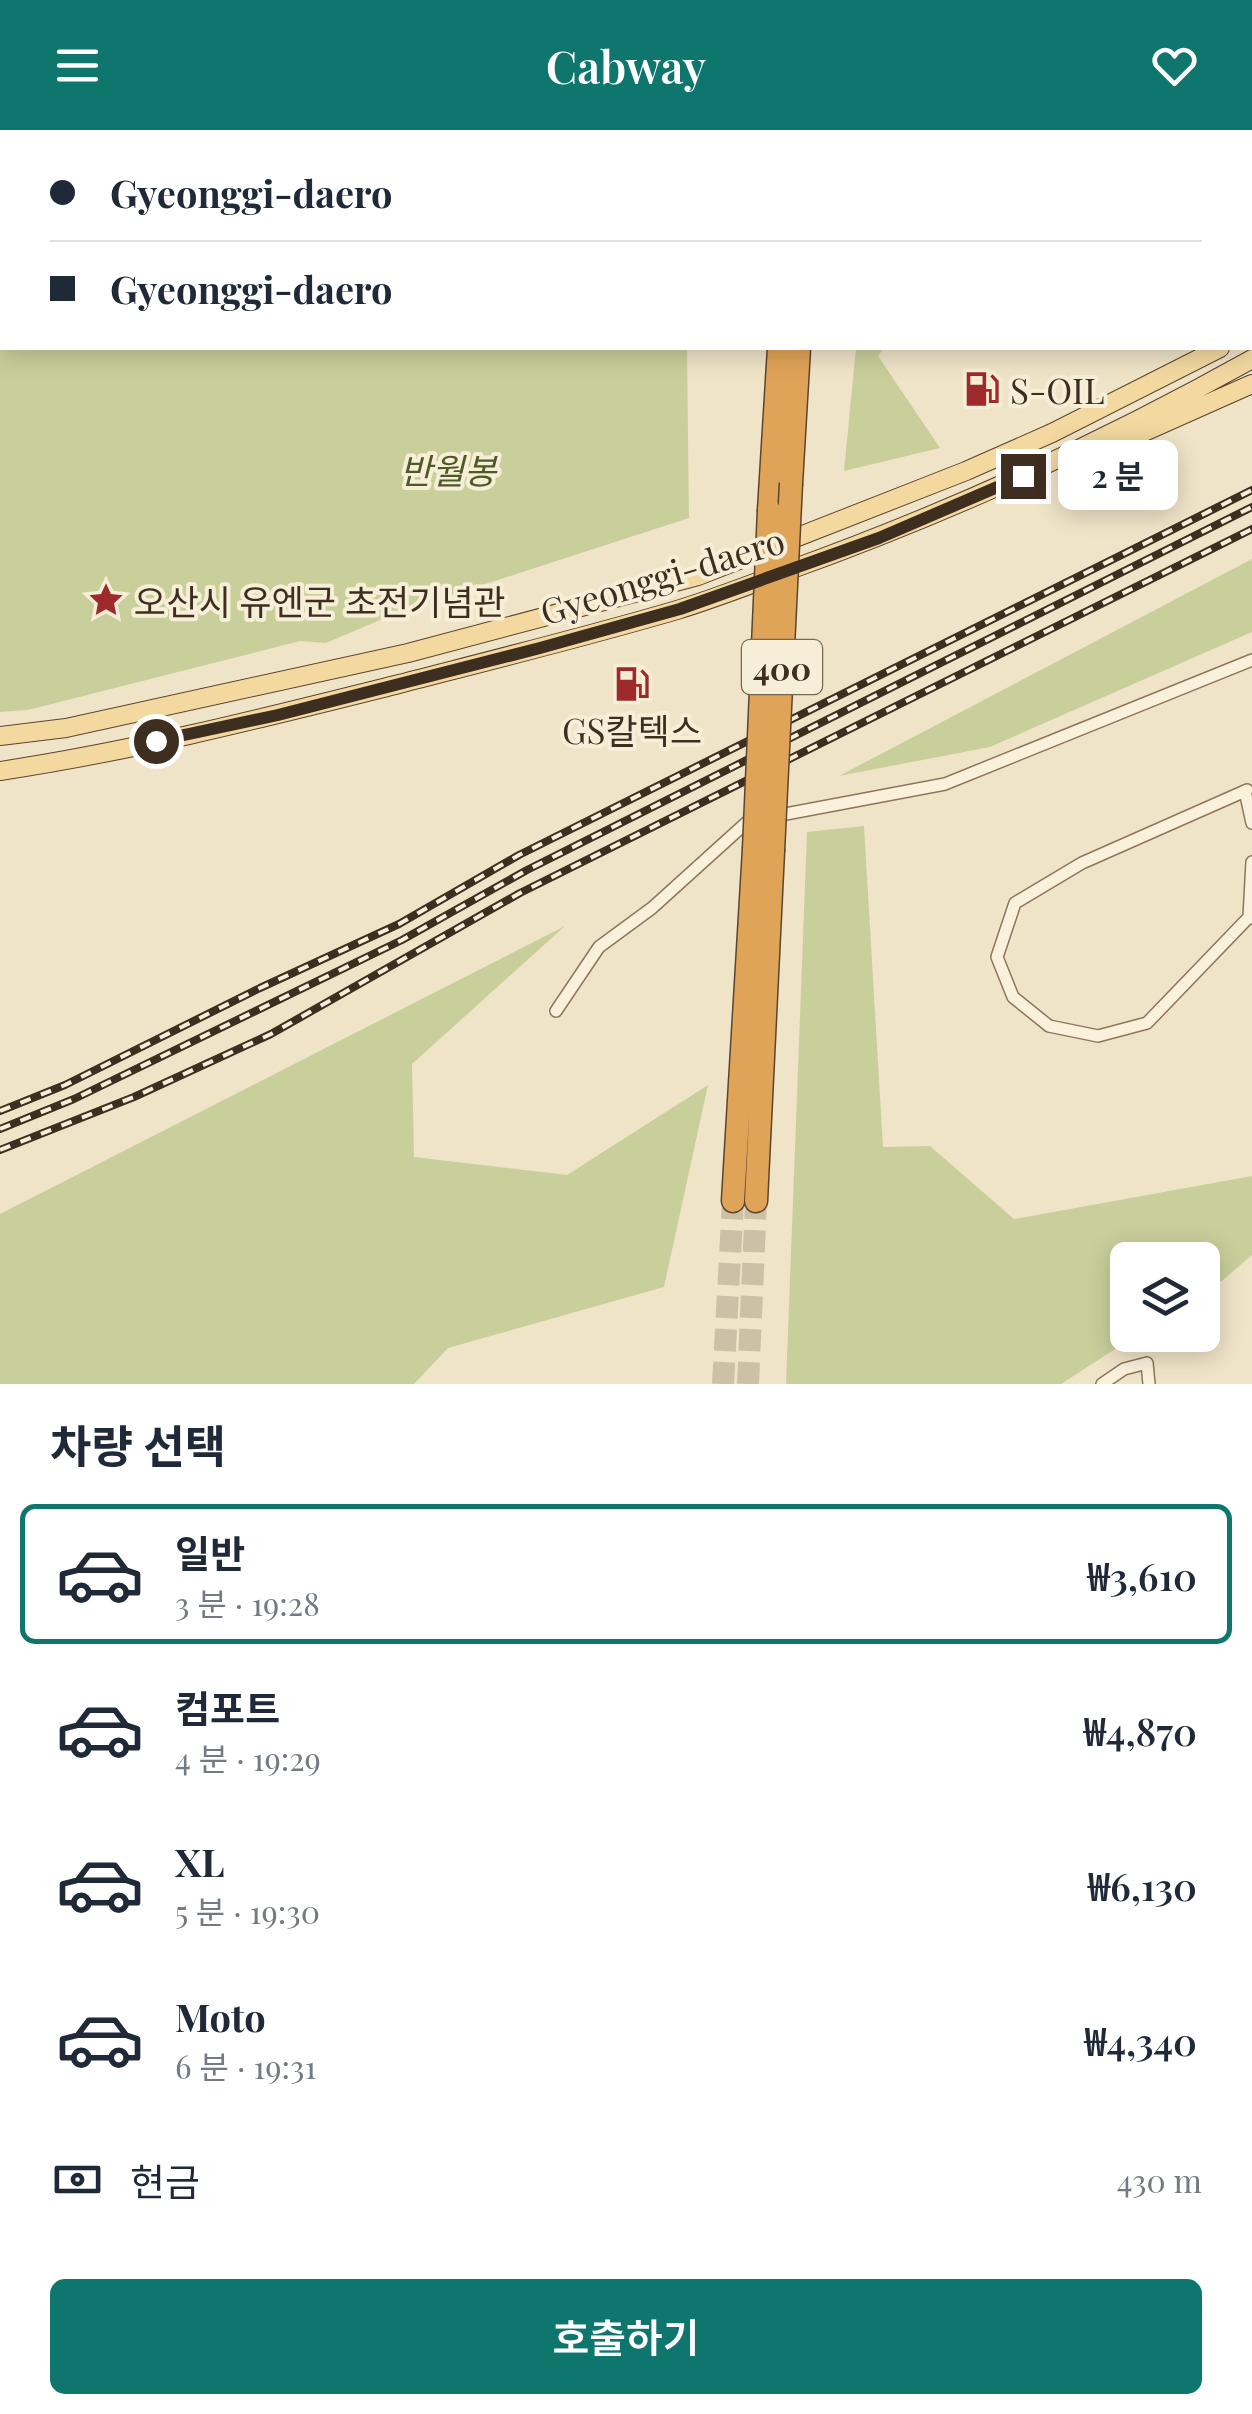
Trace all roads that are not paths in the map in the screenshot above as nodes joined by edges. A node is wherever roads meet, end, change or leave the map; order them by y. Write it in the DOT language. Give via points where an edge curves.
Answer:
graph roads {
  1 [pos="779,350"];
  2 [pos="799,350"];
  3 [pos="1216,350"];
  4 [pos="1252,359"];
  5 [pos="1252,384"];
  6 [pos="1109,435"];
  7 [pos="1252,660"];
  8 [pos="0,736"];
  9 [pos="0,771"];
  10 [pos="1248,790"];
  11 [pos="1252,823"];
  12 [pos="764,850"];
  13 [pos="1252,862"];
  14 [pos="1250,918"];
  15 [pos="556,1010"];
  16 [pos="744,1201"];
  17 [pos="1102,1384"];
  18 [pos="1149,1384"];
  1 -- 12 [label="highway, 400, bridge"];
  2 -- 12 [label="highway, 400, bridge"];
  3 -- 8 [label="main road, Gyeonggi-daero" via="966,472 698,576 391,657 66,728"];
  4 -- 6 [label="main road, Gyeonggi-daero"];
  5 -- 6 [label="main road" via="1144,432"];
  6 -- 9 [label="main road, Gyeonggi-daero" via="879,538 680,609 278,715"];
  7 -- 15 [label="street" via="945,784 746,824 599,947"];
  10 -- 11 [label="street"];
  10 -- 14 [label="street" via="1082,863 1015,903 997,957 1013,997 1049,1026 1098,1036 1147,1023"];
  12 -- 16 [label="highway, 400"];
  13 -- 14 [label="street"];
  17 -- 18 [label="street" via="1147,1363"];
}
